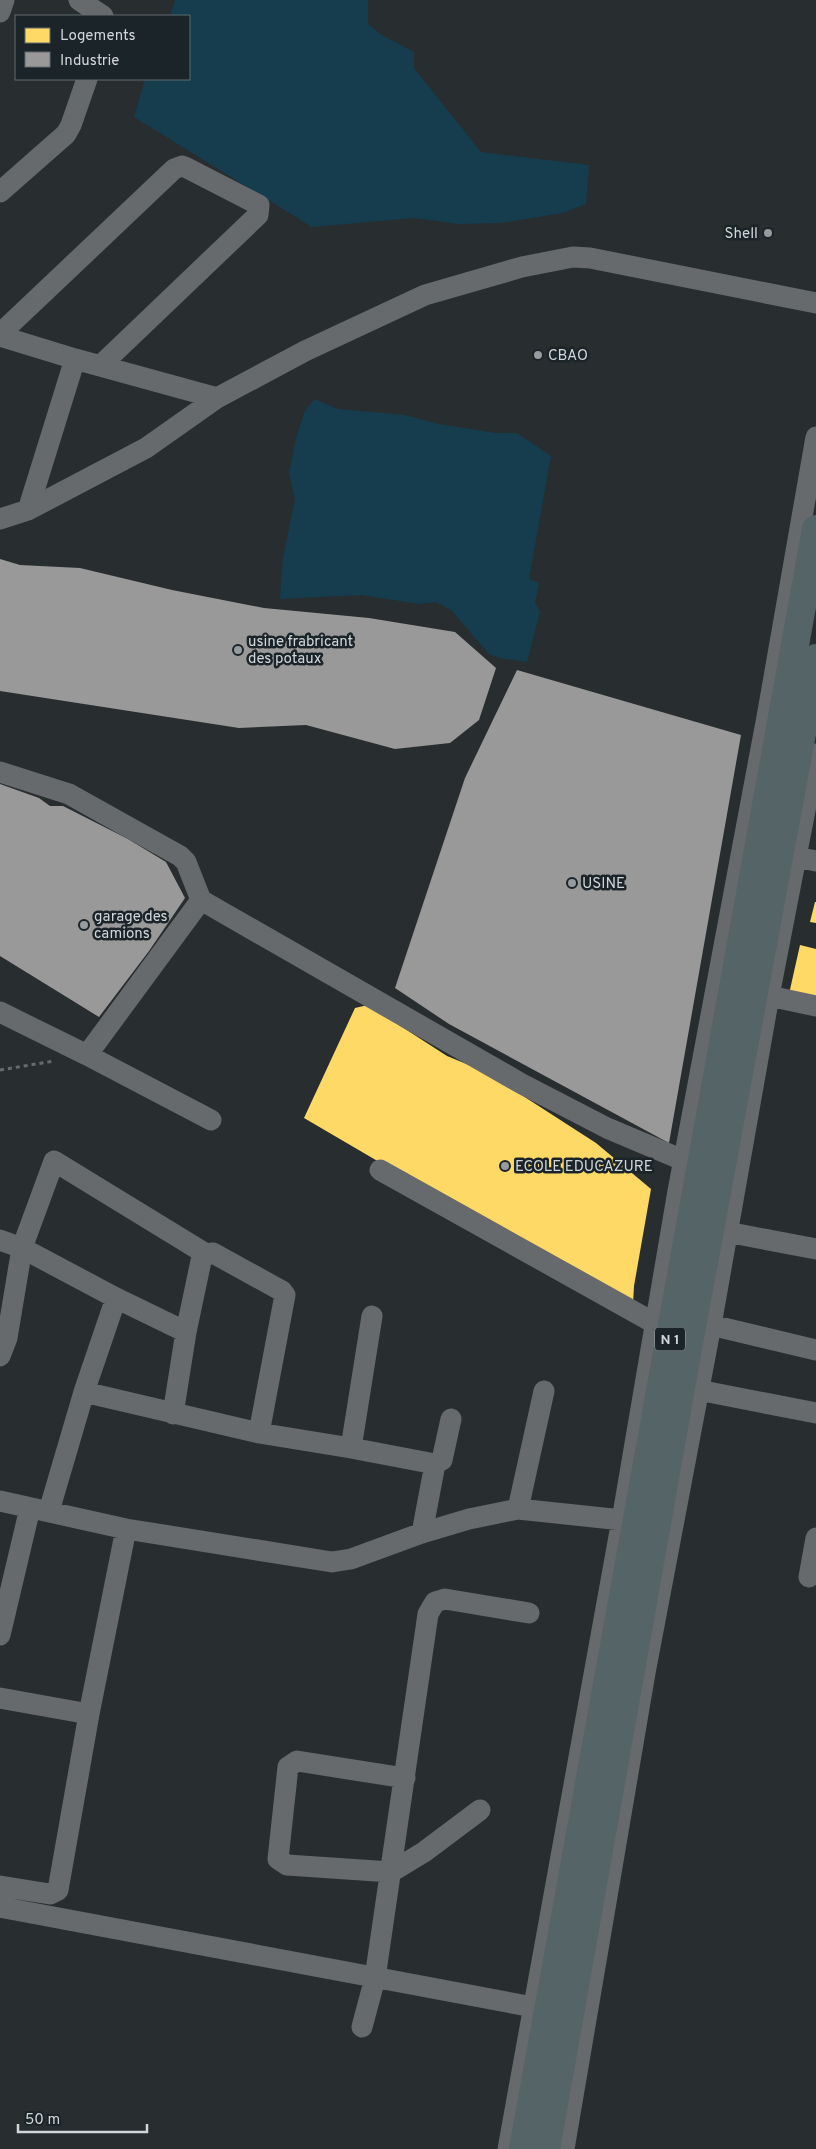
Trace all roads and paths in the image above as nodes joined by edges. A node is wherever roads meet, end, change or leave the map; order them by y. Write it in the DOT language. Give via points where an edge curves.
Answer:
graph roads {
  1 [pos="4,0"];
  2 [pos="79,0"];
  3 [pos="0,12"];
  4 [pos="102,15"];
  5 [pos="87,80"];
  6 [pos="0,192"];
  7 [pos="816,303"];
  8 [pos="0,335"];
  9 [pos="75,359"];
  10 [pos="100,366"];
  11 [pos="217,398"];
  12 [pos="816,437"];
  13 [pos="28,510"];
  14 [pos="0,519"];
  15 [pos="816,529"];
  16 [pos="801,571"];
  17 [pos="816,658"];
  18 [pos="816,754"];
  19 [pos="0,772"];
  20 [pos="795,857"];
  21 [pos="816,861"];
  22 [pos="201,900"];
  23 [pos="762,995"];
  24 [pos="816,1006"];
  25 [pos="0,1012"];
  26 [pos="87,1055"];
  27 [pos="0,1070"];
  28 [pos="211,1120"];
  29 [pos="693,1164"];
  30 [pos="380,1170"];
  31 [pos="727,1232"];
  32 [pos="0,1240"];
  33 [pos="22,1248"];
  34 [pos="816,1249"];
  35 [pos="206,1254"];
  36 [pos="116,1298"];
  37 [pos="372,1316"];
  38 [pos="656,1324"];
  39 [pos="711,1325"];
  40 [pos="186,1332"];
  41 [pos="2,1343"];
  42 [pos="816,1350"];
  43 [pos="698,1390"];
  44 [pos="544,1391"];
  45 [pos="84,1392"];
  46 [pos="816,1413"];
  47 [pos="173,1414"];
  48 [pos="451,1419"];
  49 [pos="259,1434"];
  50 [pos="351,1448"];
  51 [pos="435,1464"];
  52 [pos="0,1501"];
  53 [pos="39,1510"];
  54 [pos="518,1510"];
  55 [pos="622,1520"];
  56 [pos="126,1529"];
  57 [pos="422,1532"];
  58 [pos="816,1538"];
  59 [pos="809,1577"];
  60 [pos="529,1613"];
  61 [pos="0,1635"];
  62 [pos="0,1698"];
  63 [pos="89,1714"];
  64 [pos="405,1778"];
  65 [pos="480,1810"];
  66 [pos="391,1872"];
  67 [pos="0,1886"];
  68 [pos="0,1907"];
  69 [pos="375,1978"];
  70 [pos="533,2008"];
  71 [pos="362,2027"];
  72 [pos="508,2149"];
  73 [pos="523,2149"];
  74 [pos="546,2149"];
  75 [pos="564,2149"];
  1 -- 3 [label="street"];
  2 -- 4 [label="street"];
  5 -- 6 [label="street" via="66,134"];
  7 -- 11 [label="street" via="573,257 522,267 425,295 305,351"];
  8 -- 9 [label="street"];
  8 -- 10 [label="street" via="174,169 187,168 259,204 258,214"];
  9 -- 10 [label="street"];
  9 -- 13 [label="street"];
  10 -- 11 [label="street"];
  11 -- 13 [label="street" via="146,448"];
  12 -- 16 [label="street"];
  13 -- 14 [label="street"];
  15 -- 16 [label="highway, N 1"];
  16 -- 29 [label="highway, N 1"];
  17 -- 23 [label="highway, N 1"];
  18 -- 20 [label="street"];
  19 -- 22 [label="street" via="69,794 180,856 186,862"];
  20 -- 21 [label="street"];
  20 -- 23 [label="street"];
  22 -- 26 [label="street"];
  22 -- 29 [label="street" via="522,1084 607,1128"];
  23 -- 24 [label="street"];
  23 -- 31 [label="street"];
  23 -- 74 [label="highway, N 1" via="689,1344"];
  25 -- 26 [label="street"];
  26 -- 27 [label="path"];
  26 -- 28 [label="street"];
  29 -- 38 [label="street"];
  29 -- 73 [label="highway, N 1"];
  30 -- 38 [label="street"];
  31 -- 34 [label="street"];
  31 -- 39 [label="street"];
  32 -- 33 [label="street"];
  33 -- 35 [label="street" via="54,1161"];
  33 -- 36 [label="street"];
  33 -- 41 [label="street"];
  35 -- 40 [label="street" via="201,1261"];
  35 -- 49 [label="street" via="213,1253 285,1294"];
  36 -- 40 [label="street"];
  36 -- 45 [label="street"];
  37 -- 50 [label="street"];
  38 -- 55 [label="street"];
  39 -- 42 [label="street"];
  39 -- 43 [label="street"];
  40 -- 47 [label="street"];
  43 -- 46 [label="street"];
  43 -- 75 [label="street" via="645,1673"];
  44 -- 54 [label="street"];
  45 -- 47 [label="street"];
  45 -- 53 [label="street"];
  47 -- 49 [label="street"];
  48 -- 51 [label="street" via="442,1460"];
  49 -- 50 [label="street"];
  50 -- 51 [label="street"];
  51 -- 57 [label="street"];
  52 -- 53 [label="street"];
  53 -- 56 [label="street"];
  53 -- 61 [label="street"];
  54 -- 55 [label="street"];
  54 -- 57 [label="street"];
  55 -- 70 [label="street"];
  56 -- 57 [label="street" via="332,1562 351,1559"];
  56 -- 63 [label="street"];
  58 -- 59 [label="street"];
  60 -- 64 [label="street" via="445,1599 435,1602 428,1614"];
  62 -- 63 [label="street"];
  63 -- 67 [label="street" via="58,1890 50,1894"];
  64 -- 66 [label="street"];
  64 -- 66 [label="street" via="297,1761 288,1767 280,1862"];
  65 -- 66 [label="street"];
  66 -- 69 [label="street"];
  68 -- 69 [label="street"];
  69 -- 70 [label="street"];
  69 -- 71 [label="street"];
  70 -- 72 [label="street"];
}
